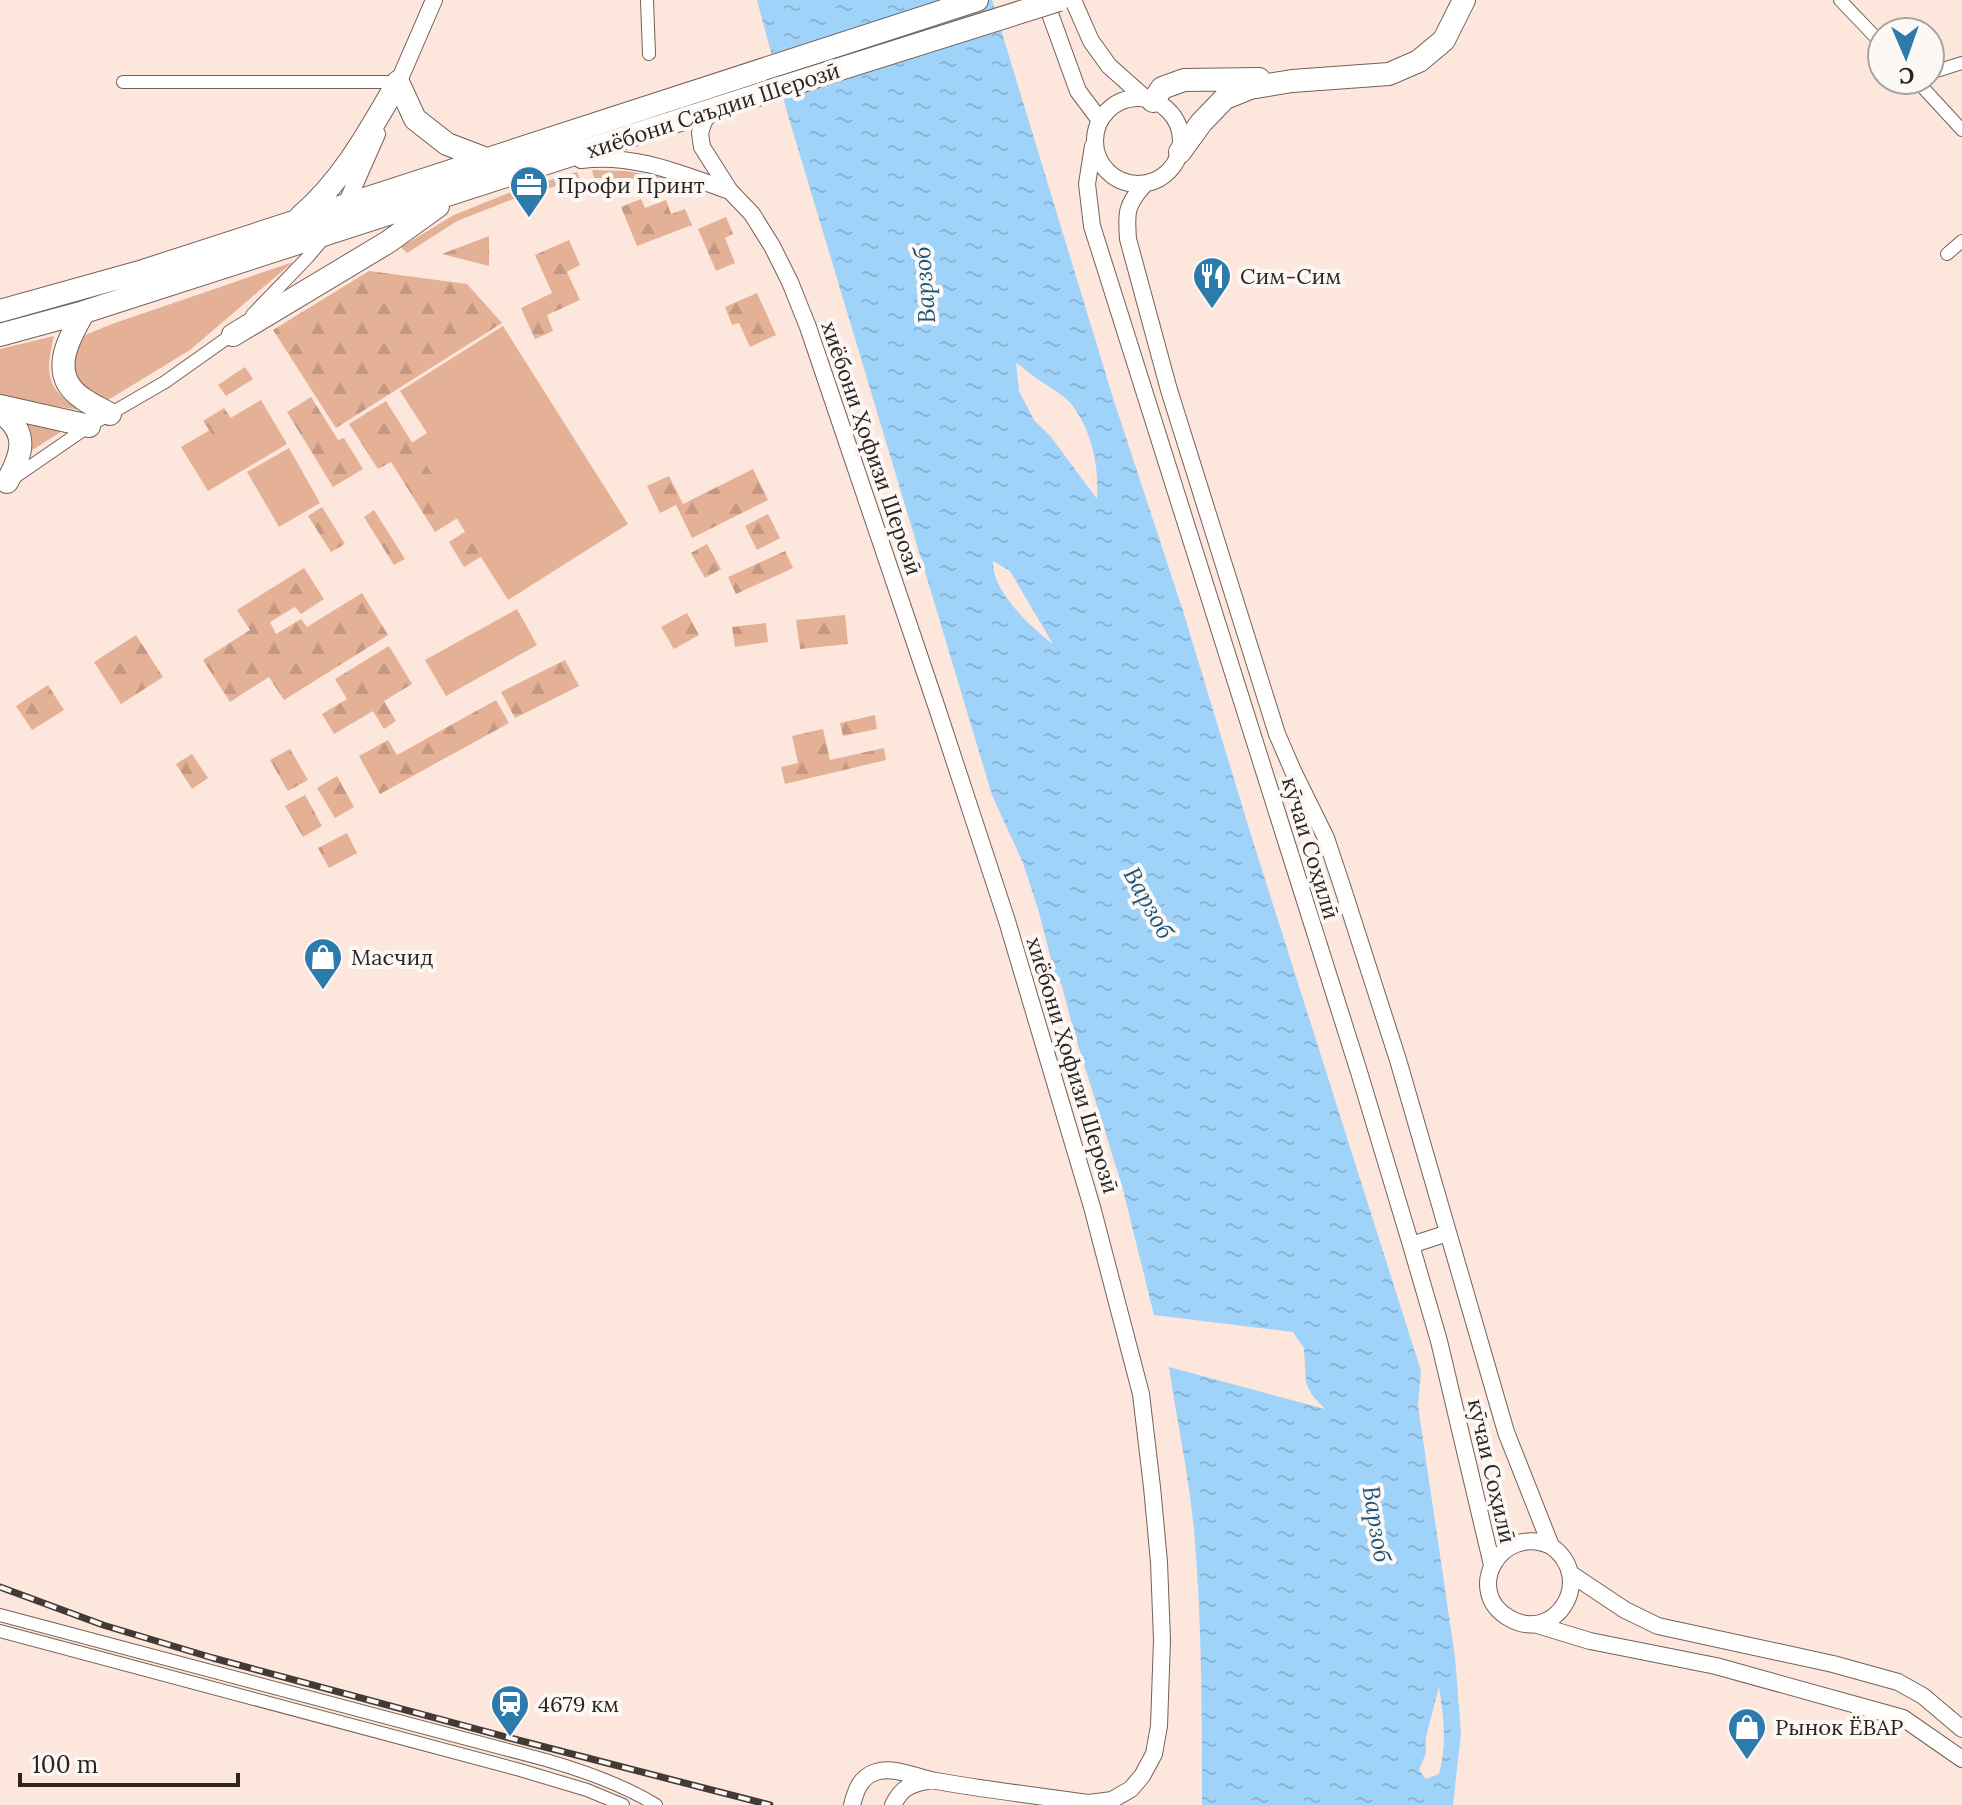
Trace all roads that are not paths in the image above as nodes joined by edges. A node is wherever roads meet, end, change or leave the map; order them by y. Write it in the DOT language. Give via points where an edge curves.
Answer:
graph roads {
  1 [pos="434,0"];
  2 [pos="647,0"];
  3 [pos="977,0"];
  4 [pos="1045,0"];
  5 [pos="1059,0"];
  6 [pos="1073,0"];
  7 [pos="1464,0"];
  8 [pos="1843,0"];
  9 [pos="1866,26"];
  10 [pos="649,54"];
  11 [pos="1292,81"];
  12 [pos="123,82"];
  13 [pos="398,82"];
  14 [pos="1931,96"];
  15 [pos="1149,100"];
  16 [pos="714,109"];
  17 [pos="1099,119"];
  18 [pos="1962,130"];
  19 [pos="551,138"];
  20 [pos="1093,146"];
  21 [pos="1180,152"];
  22 [pos="559,159"];
  23 [pos="489,160"];
  24 [pos="1144,185"];
  25 [pos="730,191"];
  26 [pos="453,194"];
  27 [pos="347,205"];
  28 [pos="295,222"];
  29 [pos="329,233"];
  30 [pos="1962,241"];
  31 [pos="1947,254"];
  32 [pos="0,311"];
  33 [pos="84,312"];
  34 [pos="0,335"];
  35 [pos="233,335"];
  36 [pos="0,406"];
  37 [pos="0,412"];
  38 [pos="110,414"];
  39 [pos="89,426"];
  40 [pos="3,484"];
  41 [pos="1448,1233"];
  42 [pos="1411,1245"];
  43 [pos="1551,1546"];
  44 [pos="1492,1565"];
  45 [pos="1571,1574"];
  46 [pos="0,1615"];
  47 [pos="1534,1624"];
  48 [pos="0,1631"];
  49 [pos="232,1677"];
  50 [pos="228,1692"];
  51 [pos="1962,1729"];
  52 [pos="441,1731"];
  53 [pos="437,1747"];
  54 [pos="1962,1759"];
  55 [pos="933,1781"];
  56 [pos="623,1805"];
  57 [pos="656,1805"];
  58 [pos="852,1805"];
  59 [pos="893,1805"];
  1 -- 13 [label="street"];
  2 -- 10 [label="street"];
  3 -- 19 [label="highway, хиёбони Саъдии Шерозӣ"];
  4 -- 17 [label="street" via="1078,91"];
  5 -- 16 [label="highway, хиёбони Саъдии Шерозӣ, bridge"];
  6 -- 15 [label="street" via="1109,66"];
  7 -- 11 [label="highway" via="1444,40 1419,61 1389,74"];
  8 -- 9 [label="street"];
  11 -- 15 [label="highway" via="1184,80"];
  11 -- 21 [label="highway" via="1225,98"];
  12 -- 13 [label="street"];
  13 -- 23 [label="highway" via="415,119 447,144"];
  13 -- 27 [label="street"];
  13 -- 28 [label="highway" via="341,174"];
  14 -- 18 [label="street"];
  15 -- 17 [label="street" via="1119,102"];
  15 -- 21 [label="street" via="1173,116"];
  16 -- 22 [label="highway, хиёбони Саъдии Шерозӣ"];
  16 -- 25 [label="street, хиёбони Ҳофизи Шерозӣ" via="700,133 702,147"];
  17 -- 20 [label="street"];
  19 -- 22 [label="highway" via="548,149"];
  19 -- 23 [label="highway, хиёбони Саъдии Шерозӣ"];
  20 -- 24 [label="street" via="1111,175"];
  20 -- 42 [label="street, кӯчаи Соҳилӣ" via="1087,184 1092,226"];
  21 -- 24 [label="street" via="1167,173"];
  22 -- 25 [label="street" via="600,157 650,164"];
  22 -- 26 [label="highway, хиёбони Саъдии Шерозӣ"];
  23 -- 27 [label="highway, хиёбони Саъдии Шерозӣ"];
  24 -- 41 [label="street, кӯчаи Соҳилӣ" via="1126,216 1128,239 1169,390 1277,734 1326,838 1342,886"];
  25 -- 55 [label="street, хиёбони Ҳофизи Шерозӣ" via="772,246 808,327 942,721 1092,1207 1141,1394 1147,1440 1162,1640 1159,1726 1154,1754 1142,1776 1112,1800 1089,1803"];
  26 -- 29 [label="highway, хиёбони Саъдии Шерозӣ"];
  26 -- 35 [label="highway" via="388,242"];
  27 -- 28 [label="highway, хиёбони Саъдии Шерозӣ"];
  27 -- 29 [label="street"];
  28 -- 32 [label="highway, хиёбони Саъдии Шерозӣ"];
  29 -- 33 [label="highway, хиёбони Саъдии Шерозӣ"];
  29 -- 35 [label="street"];
  30 -- 31 [label="street"];
  33 -- 34 [label="highway, хиёбони Саъдии Шерозӣ"];
  33 -- 38 [label="highway" via="70,336 63,368 80,397"];
  35 -- 38 [label="street"];
  36 -- 39 [label="highway"];
  37 -- 40 [label="highway" via="14,421 21,439 17,463"];
  38 -- 39 [label="street"];
  39 -- 40 [label="street"];
  41 -- 42 [label="street"];
  41 -- 43 [label="street, кӯчаи Соҳилӣ" via="1506,1432"];
  42 -- 44 [label="street, кӯчаи Соҳилӣ"];
  43 -- 44 [label="street, кӯчаи Соҳилӣ" via="1517,1543"];
  43 -- 45 [label="street, кӯчаи Соҳилӣ"];
  44 -- 47 [label="street, кӯчаи Соҳилӣ" via="1488,1582 1496,1607 1517,1622"];
  45 -- 47 [label="street" via="1564,1607"];
  45 -- 51 [label="street, кӯчаи Соҳилӣ" via="1658,1626 1898,1682"];
  46 -- 49 [label="street"];
  47 -- 54 [label="street, кӯчаи Соҳилӣ" via="1716,1666 1903,1718"];
  48 -- 50 [label="street"];
  49 -- 50 [label="street"];
  49 -- 52 [label="street"];
  50 -- 53 [label="street"];
  52 -- 53 [label="street"];
  52 -- 57 [label="street" via="579,1770"];
  53 -- 56 [label="street"];
  55 -- 58 [label="street, хиёбони Ҳофизи Шерозӣ" via="876,1772 860,1782"];
  55 -- 59 [label="street" via="908,1785"];
}
